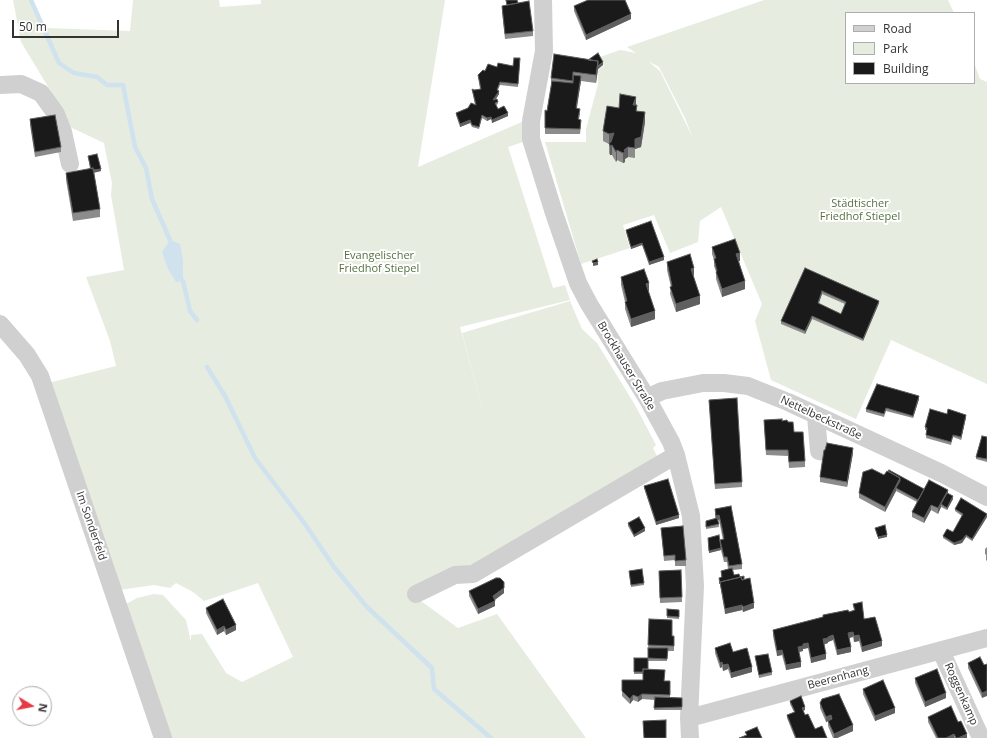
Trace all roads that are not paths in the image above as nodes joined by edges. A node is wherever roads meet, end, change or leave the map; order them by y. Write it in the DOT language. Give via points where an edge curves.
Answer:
graph roads {
  1 [pos="543,0"];
  2 [pos="0,85"];
  3 [pos="70,164"];
  4 [pos="0,324"];
  5 [pos="647,398"];
  6 [pos="816,416"];
  7 [pos="826,452"];
  8 [pos="676,455"];
  9 [pos="987,498"];
  10 [pos="416,594"];
  11 [pos="987,638"];
  12 [pos="942,651"];
  13 [pos="689,718"];
  14 [pos="163,738"];
  15 [pos="690,738"];
  16 [pos="981,738"];
  1 -- 5 [label="street, Brockhauser Straße" via="544,51 531,121 531,139 578,283"];
  2 -- 3 [label="street" via="21,84 41,93 56,114"];
  4 -- 14 [label="street, Im Sonderfeld" via="27,355 40,376"];
  5 -- 6 [label="street, Nettelbeckstraße" via="681,386 724,383 760,390"];
  5 -- 8 [label="street, Brockhauser Straße"];
  6 -- 7 [label="street" via="819,451"];
  6 -- 9 [label="street, Nettelbeckstraße" via="941,473"];
  8 -- 10 [label="street" via="473,574 455,575"];
  8 -- 13 [label="street, Brockhauser Straße" via="691,516 694,578"];
  11 -- 12 [label="street, Beerenhang"];
  12 -- 13 [label="street, Beerenhang"];
  12 -- 16 [label="street, Roggenkamp"];
  13 -- 15 [label="street, Brockhauser Straße"];
}
